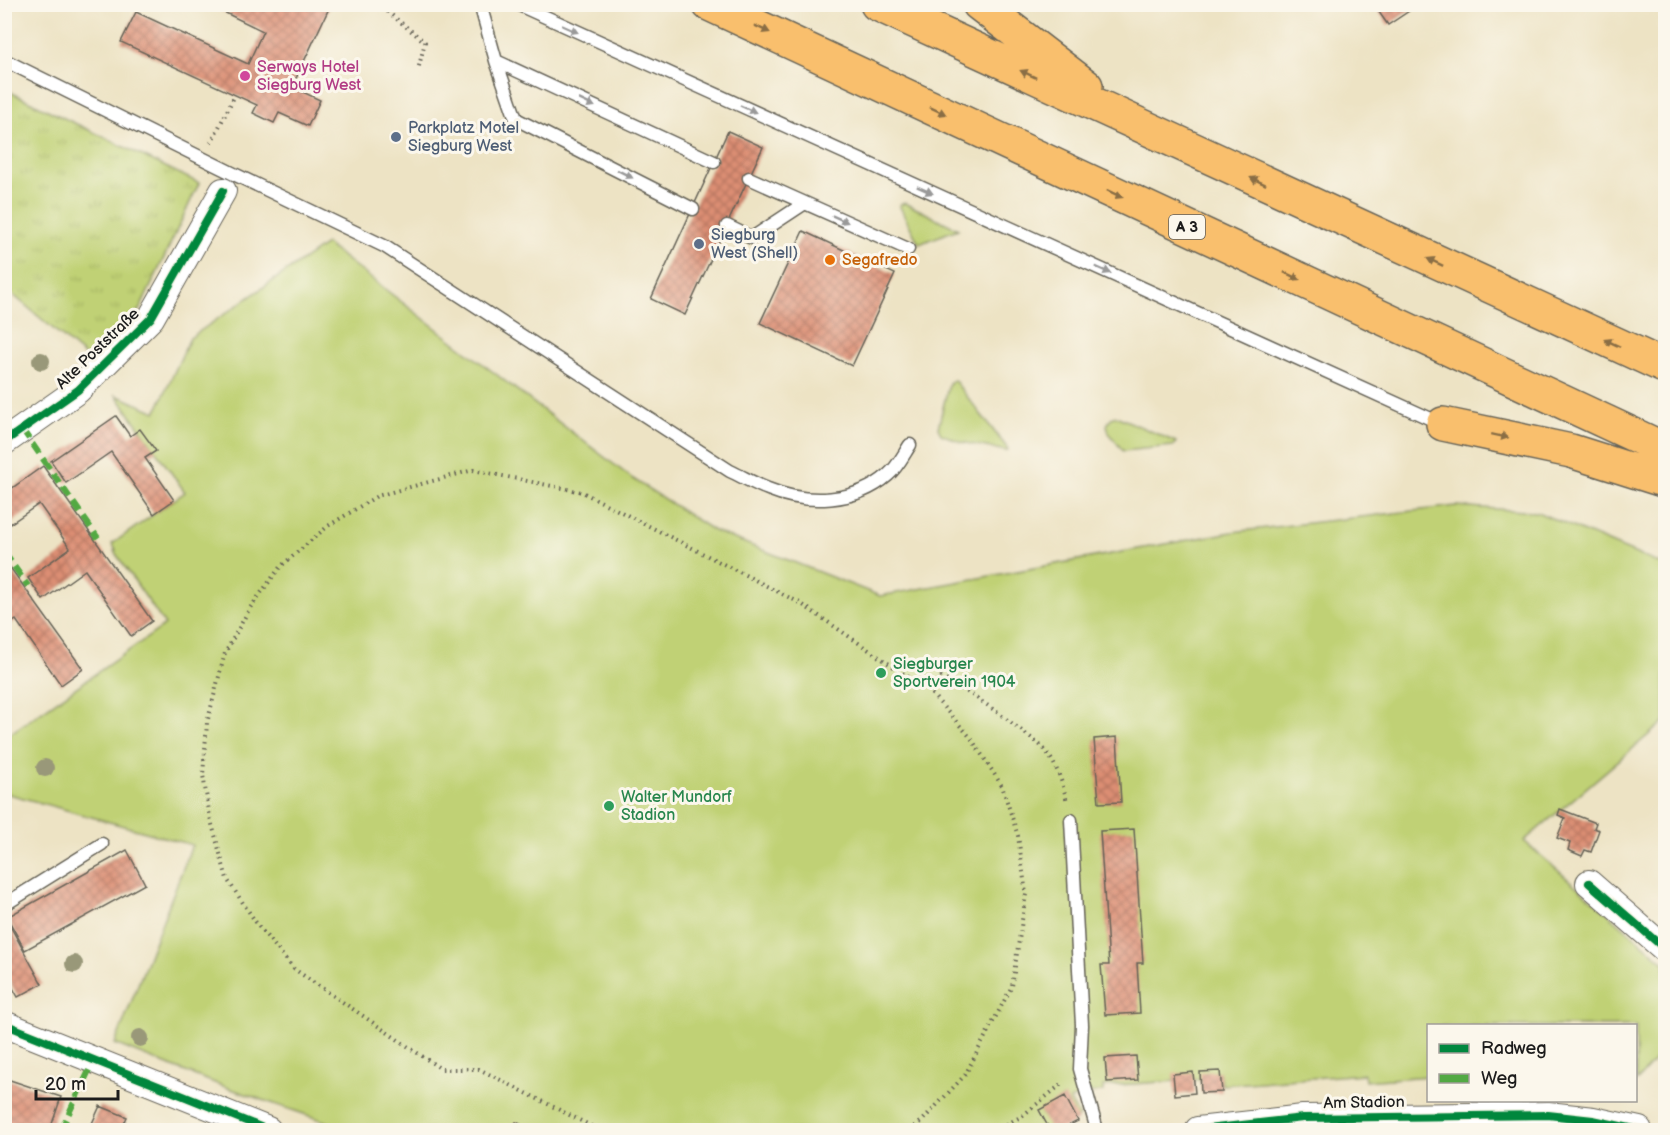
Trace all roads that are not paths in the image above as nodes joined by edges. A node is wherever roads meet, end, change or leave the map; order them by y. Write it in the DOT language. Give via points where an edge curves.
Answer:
graph roads {
  1 [pos="480,4"];
  2 [pos="517,4"];
  3 [pos="709,4"];
  4 [pos="878,4"];
  5 [pos="979,4"];
  6 [pos="4,60"];
  7 [pos="496,61"];
  8 [pos="1138,125"];
  9 [pos="714,162"];
  10 [pos="749,178"];
  11 [pos="228,183"];
  12 [pos="805,203"];
  13 [pos="693,208"];
  14 [pos="727,226"];
  15 [pos="908,249"];
  16 [pos="1665,367"];
  17 [pos="1443,424"];
  18 [pos="4,441"];
  19 [pos="910,444"];
  20 [pos="1665,450"];
  21 [pos="1665,481"];
  22 [pos="1071,820"];
  23 [pos="102,844"];
  24 [pos="1589,883"];
  25 [pos="4,905"];
  26 [pos="1665,950"];
  27 [pos="4,1024"];
  28 [pos="1579,1124"];
  29 [pos="268,1131"];
  30 [pos="1098,1131"];
  31 [pos="1198,1131"];
  32 [pos="1639,1131"];
  1 -- 7 [label="lane"];
  2 -- 17 [label="lane, one-way"];
  3 -- 20 [label="highway, A 3, one-way"];
  8 -- 4 [label="highway, one-way"];
  5 -- 8 [label="highway"];
  6 -- 11 [label="lane" via="203,158"];
  7 -- 9 [label="lane, one-way"];
  7 -- 13 [label="lane, one-way" via="516,119"];
  16 -- 8 [label="highway, one-way"];
  10 -- 12 [label="lane"];
  11 -- 18 [label="street, Alte Poststraße" via="151,318 78,390"];
  11 -- 19 [label="lane" via="384,246 730,471 769,489 801,498 833,499 867,490 890,474"];
  12 -- 14 [label="lane" via="752,238"];
  12 -- 15 [label="lane, one-way"];
  17 -- 21 [label="highway, one-way" via="1570,451"];
  22 -- 30 [label="lane" via="1082,1025 1080,1069"];
  23 -- 25 [label="lane"];
  24 -- 26 [label="street"];
  27 -- 29 [label="street"];
  28 -- 31 [label="street, Am Stadion" via="1548,1115 1303,1118"];
  28 -- 32 [label="street, Am Stadion"];
}
